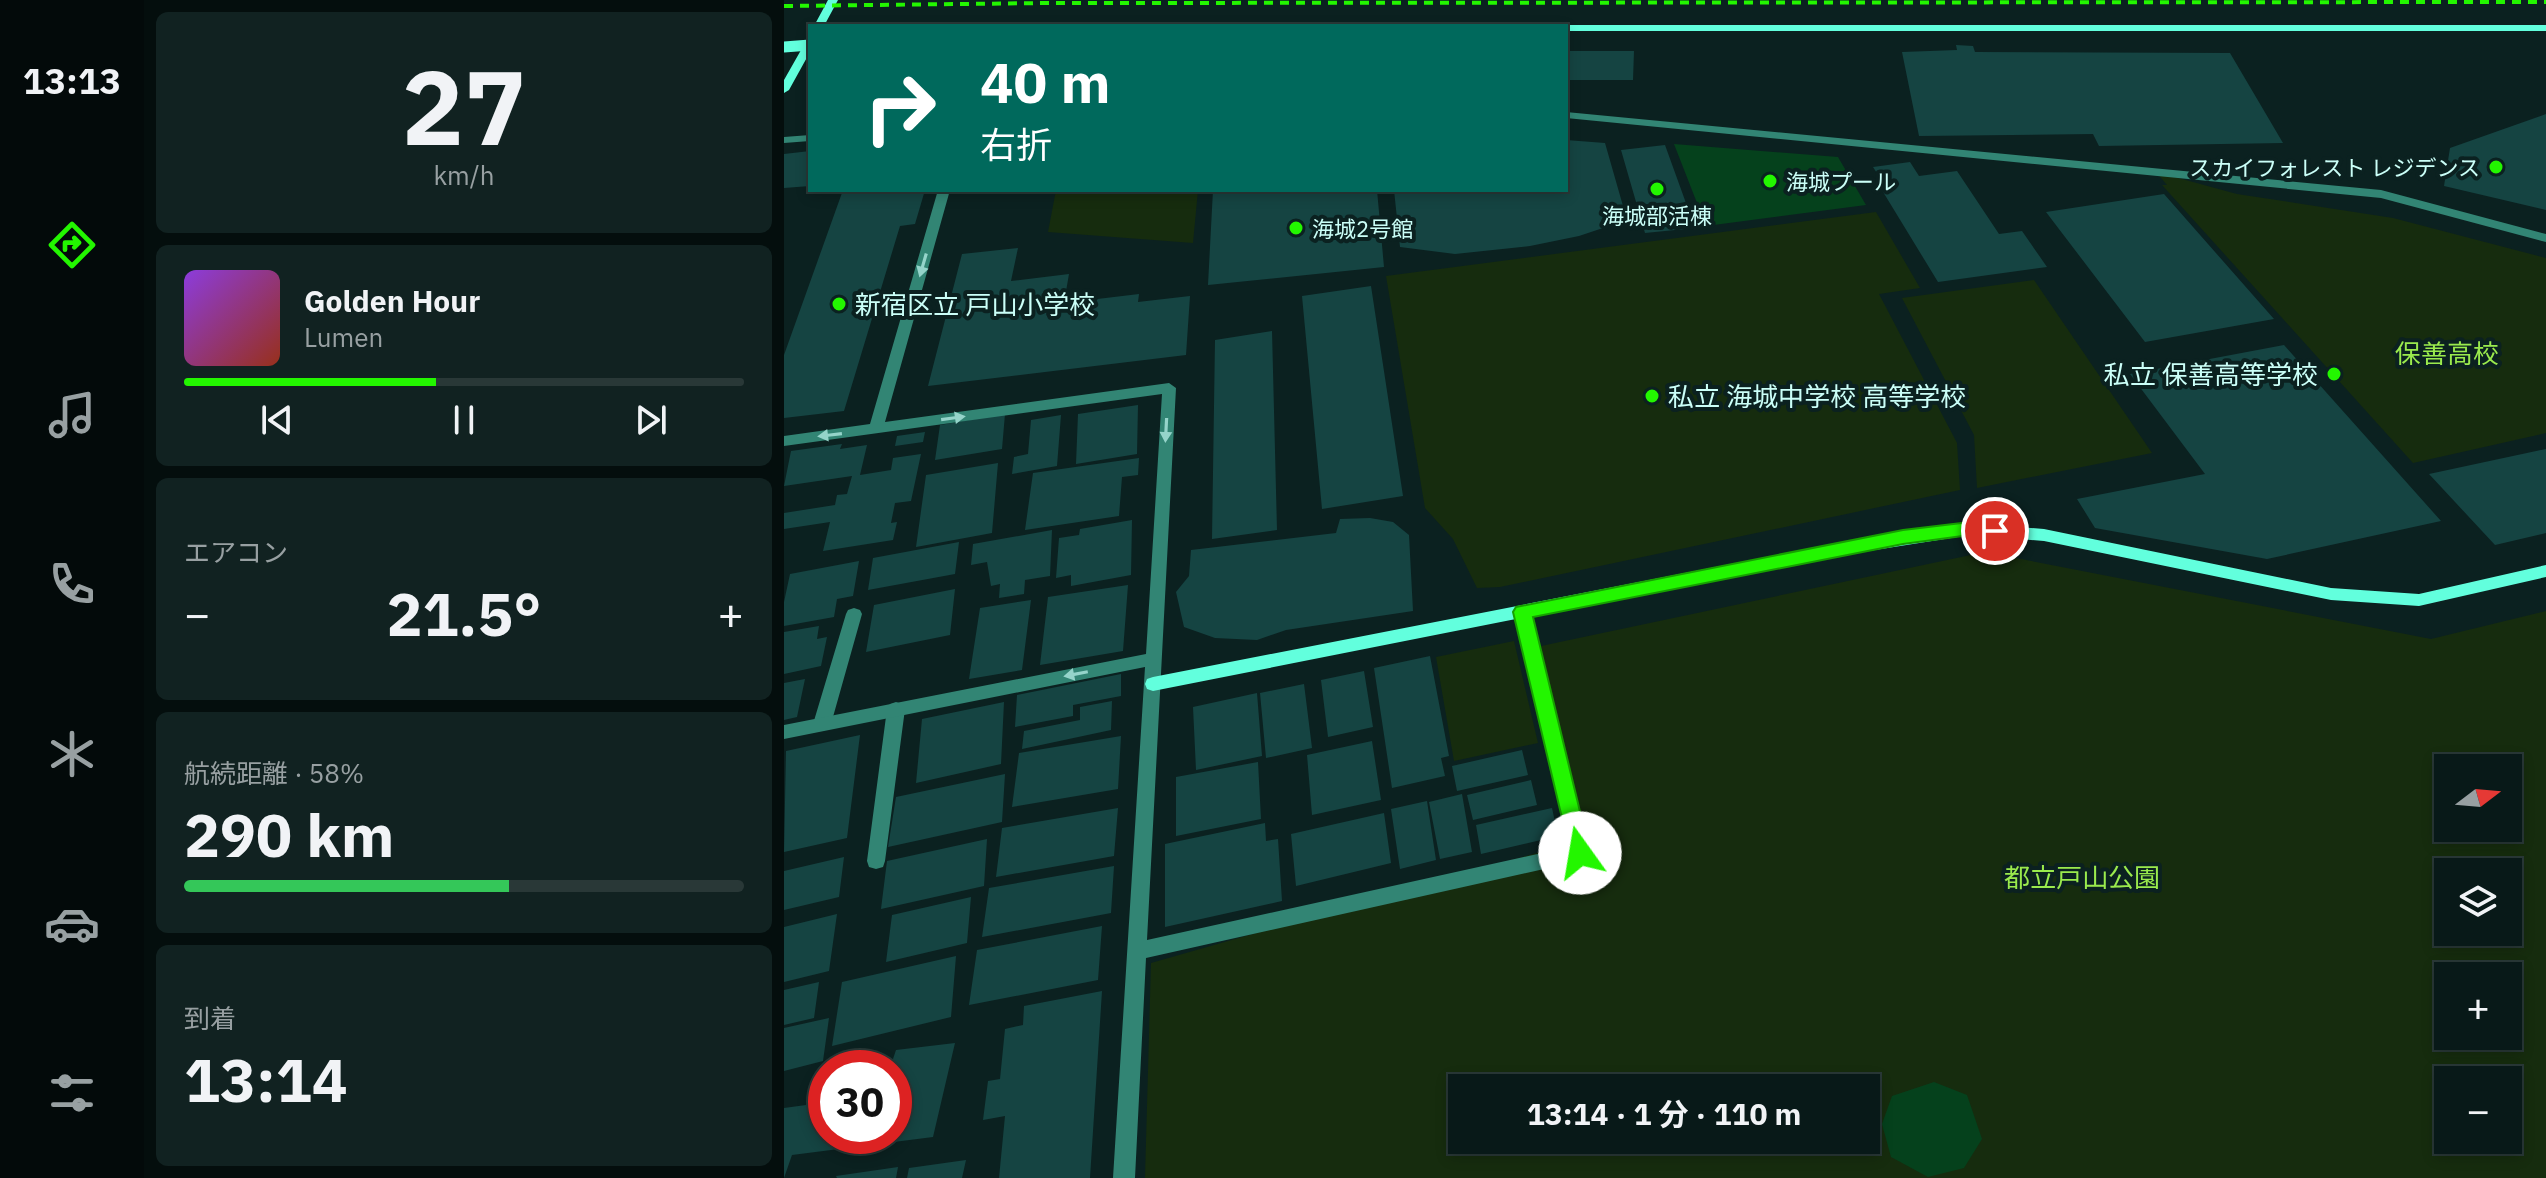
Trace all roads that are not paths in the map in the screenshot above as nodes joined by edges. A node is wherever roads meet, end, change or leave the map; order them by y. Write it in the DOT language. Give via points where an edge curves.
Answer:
graph roads {
  1 [pos="833,0"];
  2 [pos="820,24"];
  3 [pos="1568,28"];
  4 [pos="2546,28"];
  5 [pos="808,44"];
  6 [pos="784,47"];
  7 [pos="808,48"];
  8 [pos="784,90"];
  9 [pos="1568,115"];
  10 [pos="808,138"];
  11 [pos="784,140"];
  12 [pos="943,192"];
  13 [pos="2546,238"];
  14 [pos="876,429"];
  15 [pos="784,441"];
  16 [pos="2546,571"];
  17 [pos="1523,612"];
  18 [pos="854,614"];
  19 [pos="1153,659"];
  20 [pos="1153,684"];
  21 [pos="896,709"];
  22 [pos="822,724"];
  23 [pos="784,732"];
  24 [pos="876,861"];
  25 [pos="1138,951"];
  26 [pos="1124,1178"];
  1 -- 2 [label="street"];
  3 -- 4 [label="street"];
  5 -- 6 [label="street, bridge"];
  7 -- 8 [label="street"];
  9 -- 13 [label="street" via="2381,194"];
  10 -- 11 [label="street"];
  12 -- 14 [label="street, one-way"];
  14 -- 15 [label="street, one-way"];
  14 -- 19 [label="street, one-way" via="1169,388"];
  16 -- 17 [label="street" via="2419,600 2377,598 2331,594 2044,535 1970,529 1824,552"];
  17 -- 20 [label="street"];
  17 -- 25 [label="street" via="1580,853"];
  18 -- 22 [label="street"];
  19 -- 20 [label="street"];
  19 -- 21 [label="street, one-way"];
  20 -- 25 [label="street"];
  21 -- 22 [label="street"];
  21 -- 24 [label="street"];
  22 -- 23 [label="street"];
  25 -- 26 [label="street"];
}
